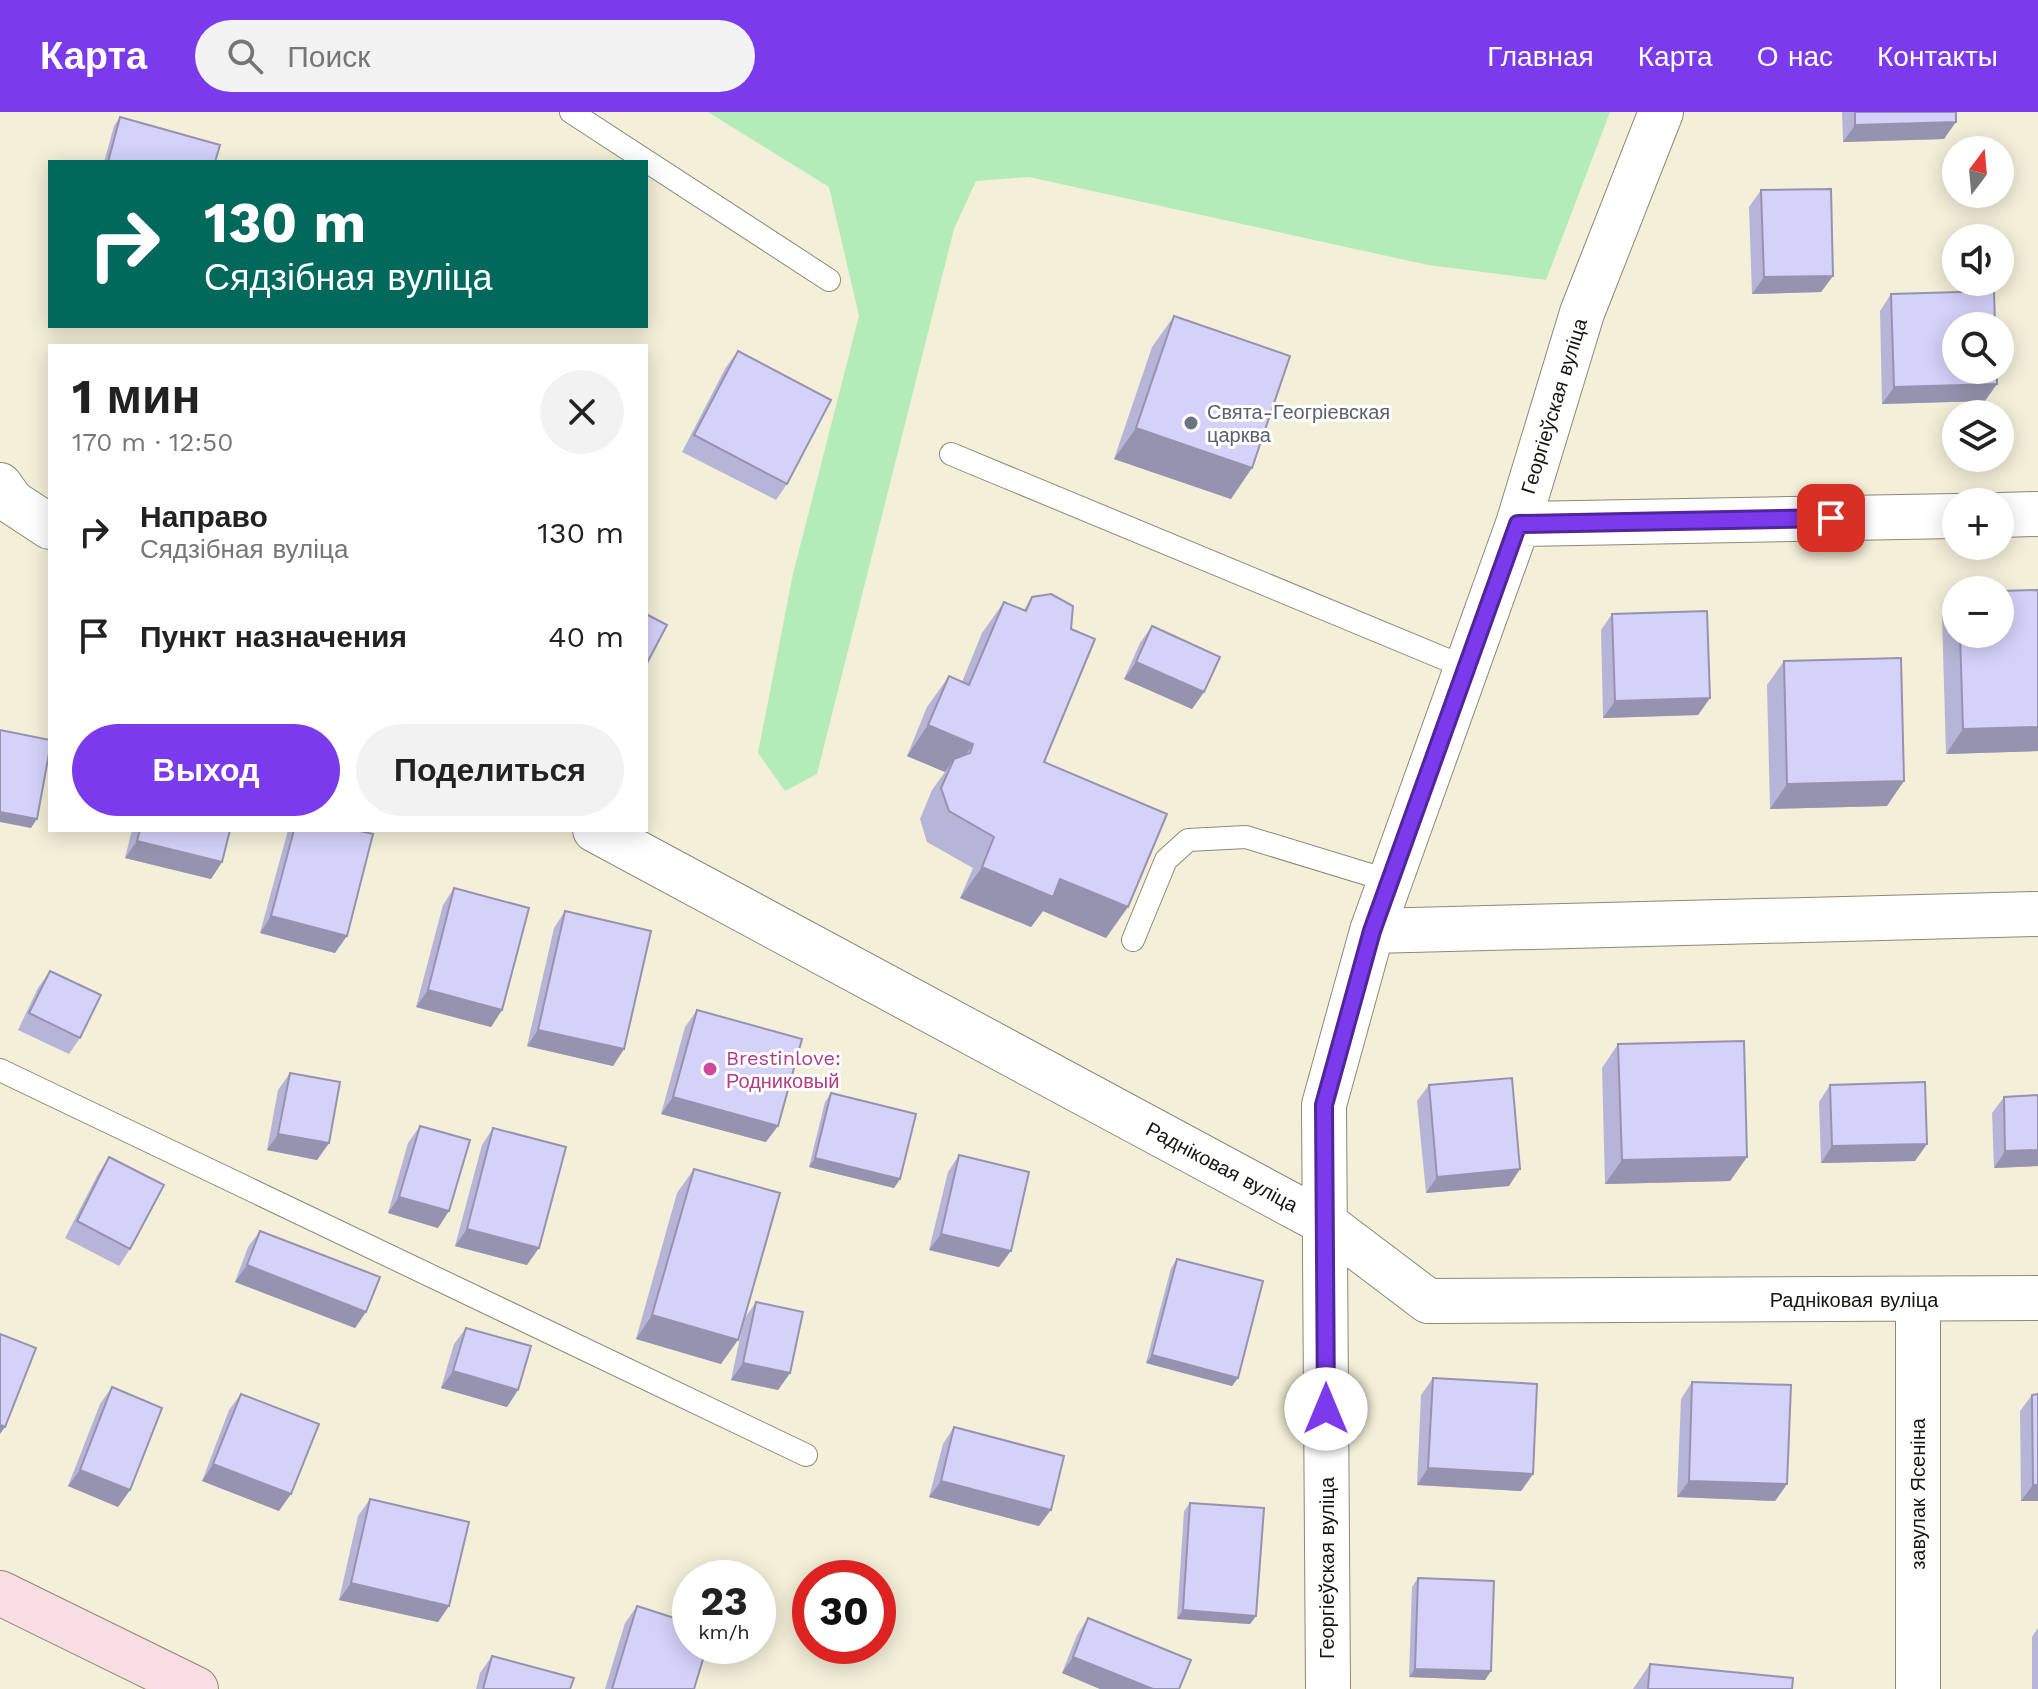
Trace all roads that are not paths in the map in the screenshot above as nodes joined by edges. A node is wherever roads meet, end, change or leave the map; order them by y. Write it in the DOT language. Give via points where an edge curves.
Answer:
graph roads {
  1 [pos="571,112"];
  2 [pos="1661,112"];
  3 [pos="645,160"];
  4 [pos="648,162"];
  5 [pos="829,280"];
  6 [pos="951,454"];
  7 [pos="0,485"];
  8 [pos="2038,514"];
  9 [pos="2014,515"];
  10 [pos="1942,516"];
  11 [pos="1518,524"];
  12 [pos="48,526"];
  13 [pos="1467,668"];
  14 [pos="599,832"];
  15 [pos="1390,881"];
  16 [pos="2038,914"];
  17 [pos="1372,931"];
  18 [pos="1133,940"];
  19 [pos="0,1070"];
  20 [pos="1325,1223"];
  21 [pos="2038,1298"];
  22 [pos="1918,1300"];
  23 [pos="806,1455"];
  24 [pos="0,1593"];
  25 [pos="196,1689"];
  26 [pos="1328,1689"];
  27 [pos="1918,1689"];
  1 -- 3 [label="lane"];
  2 -- 11 [label="street, Георгіеўская вуліца" via="1582,313"];
  4 -- 5 [label="lane"];
  6 -- 13 [label="lane"];
  7 -- 12 [label="street" via="12,502"];
  8 -- 9 [label="street"];
  10 -- 11 [label="street"];
  11 -- 13 [label="street, Георгіеўская вуліца"];
  13 -- 15 [label="street, Георгіеўская вуліца"];
  14 -- 20 [label="street, Радніковая вуліца"];
  15 -- 17 [label="street, Георгіеўская вуліца"];
  15 -- 18 [label="lane" via="1246,837 1188,840 1166,860"];
  16 -- 17 [label="street"];
  17 -- 20 [label="street, Георгіеўская вуліца" via="1324,1105"];
  19 -- 23 [label="lane"];
  20 -- 22 [label="street, Радніковая вуліца" via="1428,1301"];
  20 -- 26 [label="street, Георгіеўская вуліца"];
  21 -- 22 [label="street, Радніковая вуліца"];
  22 -- 27 [label="street, завулак Ясеніна"];
  24 -- 25 [label="street"];
}
